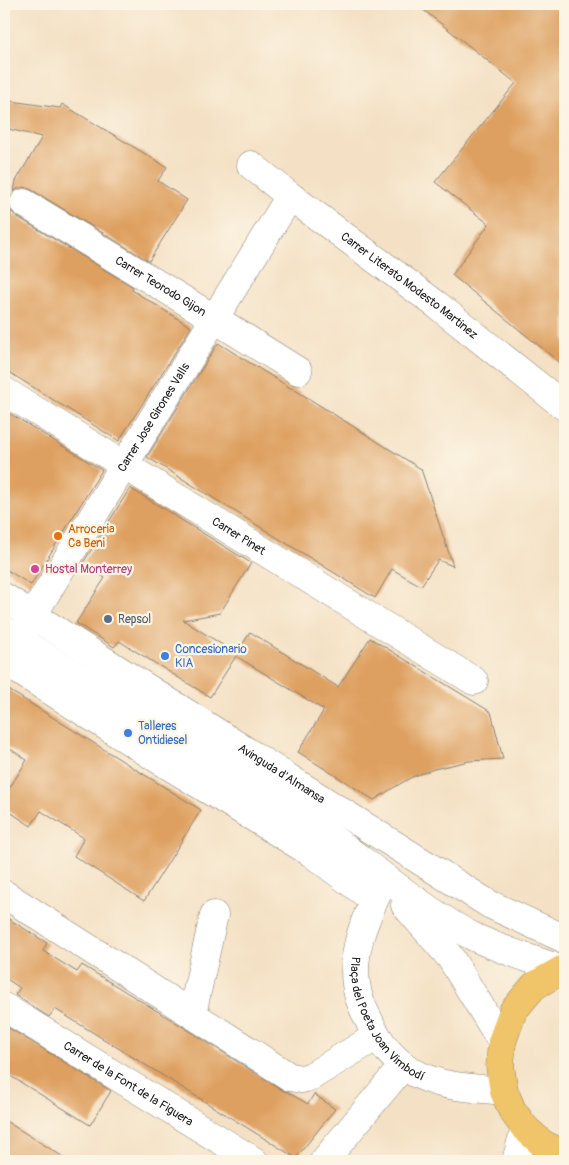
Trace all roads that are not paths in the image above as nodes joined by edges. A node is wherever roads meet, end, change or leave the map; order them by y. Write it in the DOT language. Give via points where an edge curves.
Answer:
graph roads {
  1 [pos="251,165"];
  2 [pos="290,196"];
  3 [pos="24,203"];
  4 [pos="215,318"];
  5 [pos="298,371"];
  6 [pos="4,391"];
  7 [pos="565,407"];
  8 [pos="124,465"];
  9 [pos="4,597"];
  10 [pos="33,615"];
  11 [pos="7,651"];
  12 [pos="474,681"];
  13 [pos="379,885"];
  14 [pos="4,894"];
  15 [pos="214,915"];
  16 [pos="565,939"];
  17 [pos="564,969"];
  18 [pos="4,1007"];
  19 [pos="192,1014"];
  20 [pos="377,1036"];
  21 [pos="502,1042"];
  22 [pos="403,1066"];
  23 [pos="504,1091"];
  24 [pos="525,1128"];
  25 [pos="565,1155"];
  26 [pos="254,1161"];
  27 [pos="324,1161"];
  28 [pos="516,1161"];
  1 -- 2 [label="street, Carrer Literato Modesto Martinez"];
  2 -- 4 [label="street, Carrer Jose Girones Valls"];
  2 -- 7 [label="street, Carrer Literato Modesto Martinez" via="438,305"];
  3 -- 4 [label="street, Carrer Teorodo Gijon"];
  4 -- 5 [label="street, Carrer Teorodo Gijon"];
  4 -- 8 [label="street, Carrer Jose Girones Valls"];
  6 -- 8 [label="street, Carrer Pinet"];
  8 -- 10 [label="street, Carrer Jose Girones Valls"];
  8 -- 12 [label="street, Carrer Pinet"];
  9 -- 10 [label="street, Avinguda d'Almansa"];
  10 -- 11 [label="street, Carrer Jose Girones Valls"];
  10 -- 16 [label="street, Avinguda d'Almansa" via="489,904"];
  11 -- 13 [label="street, Avinguda d'Almansa" via="311,823 341,844"];
  13 -- 17 [label="street, Avinguda d'Almansa" via="472,936"];
  13 -- 20 [label="street, Plaça del Poeta Joan Vimbodí" via="362,931 355,967 358,995"];
  13 -- 21 [label="street, Avinguda d'Almansa" via="450,957"];
  14 -- 19 [label="street"];
  15 -- 19 [label="street"];
  17 -- 21 [label="main road" via="534,986 513,1011"];
  18 -- 26 [label="street, Carrer de la Font de la Figuera"];
  19 -- 20 [label="street" via="290,1077 301,1079 318,1073"];
  20 -- 22 [label="street, Plaça del Poeta Joan Vimbodí"];
  21 -- 23 [label="main road" via="500,1066"];
  22 -- 23 [label="street, Plaça del Poeta Joan Vimbodí" via="422,1077 456,1086"];
  22 -- 27 [label="street"];
  23 -- 24 [label="main road"];
  24 -- 25 [label="main road" via="543,1144"];
  24 -- 28 [label="street"];
}
